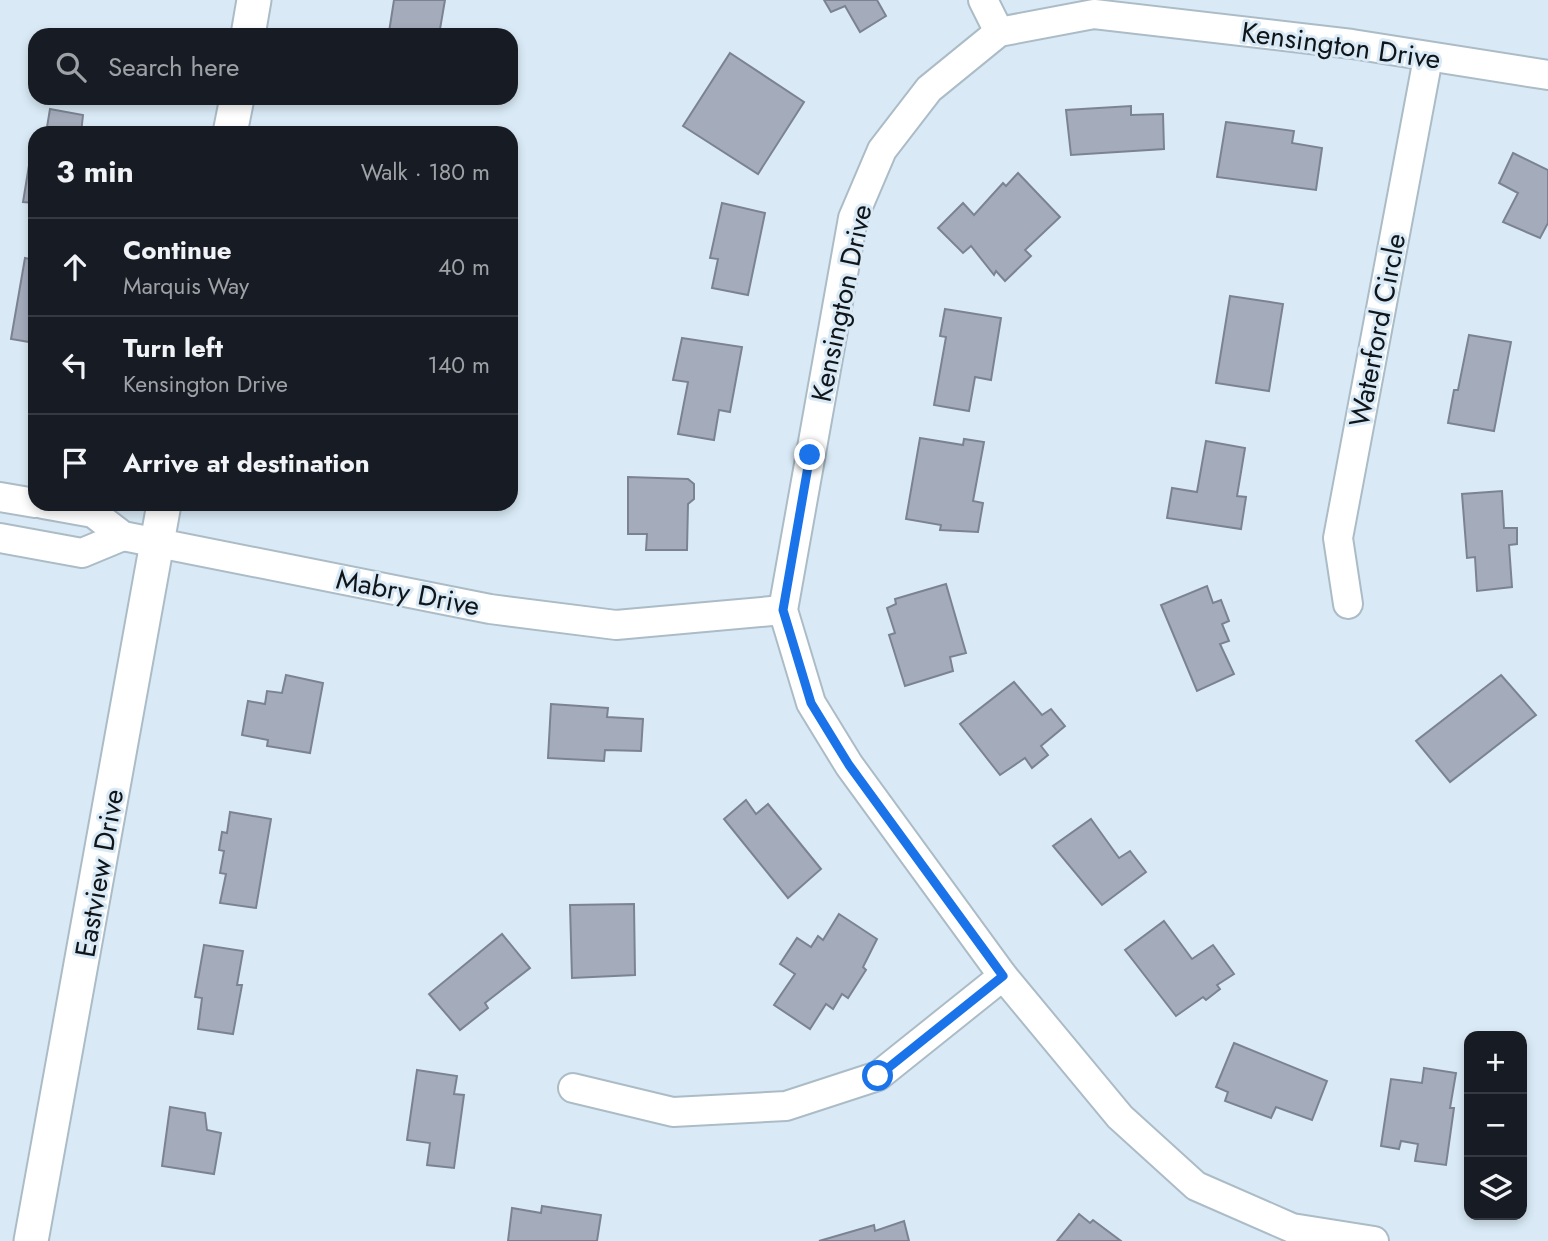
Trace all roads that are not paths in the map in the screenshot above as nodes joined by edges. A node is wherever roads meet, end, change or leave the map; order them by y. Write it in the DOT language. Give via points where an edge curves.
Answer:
graph roads {
  1 [pos="254,0"];
  2 [pos="983,0"];
  3 [pos="249,28"];
  4 [pos="999,32"];
  5 [pos="1428,58"];
  6 [pos="1548,75"];
  7 [pos="236,105"];
  8 [pos="231,126"];
  9 [pos="0,497"];
  10 [pos="28,502"];
  11 [pos="82,511"];
  12 [pos="163,511"];
  13 [pos="123,536"];
  14 [pos="0,538"];
  15 [pos="158,541"];
  16 [pos="1348,604"];
  17 [pos="783,610"];
  18 [pos="1003,976"];
  19 [pos="573,1088"];
  20 [pos="31,1241"];
  21 [pos="1374,1241"];
  1 -- 3 [label="street"];
  2 -- 4 [label="street"];
  4 -- 5 [label="street, Kensington Drive" via="1094,14 1352,44"];
  4 -- 17 [label="street, Kensington Drive" via="929,89 882,150 853,218"];
  5 -- 6 [label="street, Kensington Drive"];
  5 -- 16 [label="street, Waterford Circle" via="1338,538"];
  7 -- 8 [label="street"];
  9 -- 10 [label="street"];
  11 -- 13 [label="street, Mabry Drive" via="93,513"];
  12 -- 15 [label="street, Eastview Drive"];
  13 -- 14 [label="street" via="82,553"];
  13 -- 15 [label="street, Mabry Drive"];
  15 -- 17 [label="street, Mabry Drive" via="490,609 616,625"];
  15 -- 20 [label="street, Eastview Drive"];
  17 -- 18 [label="street, Kensington Drive" via="811,703 849,765"];
  18 -- 19 [label="street" via="878,1076 786,1106 673,1112"];
  18 -- 21 [label="street, Kensington Drive" via="1120,1117 1196,1186 1292,1228"];
}
